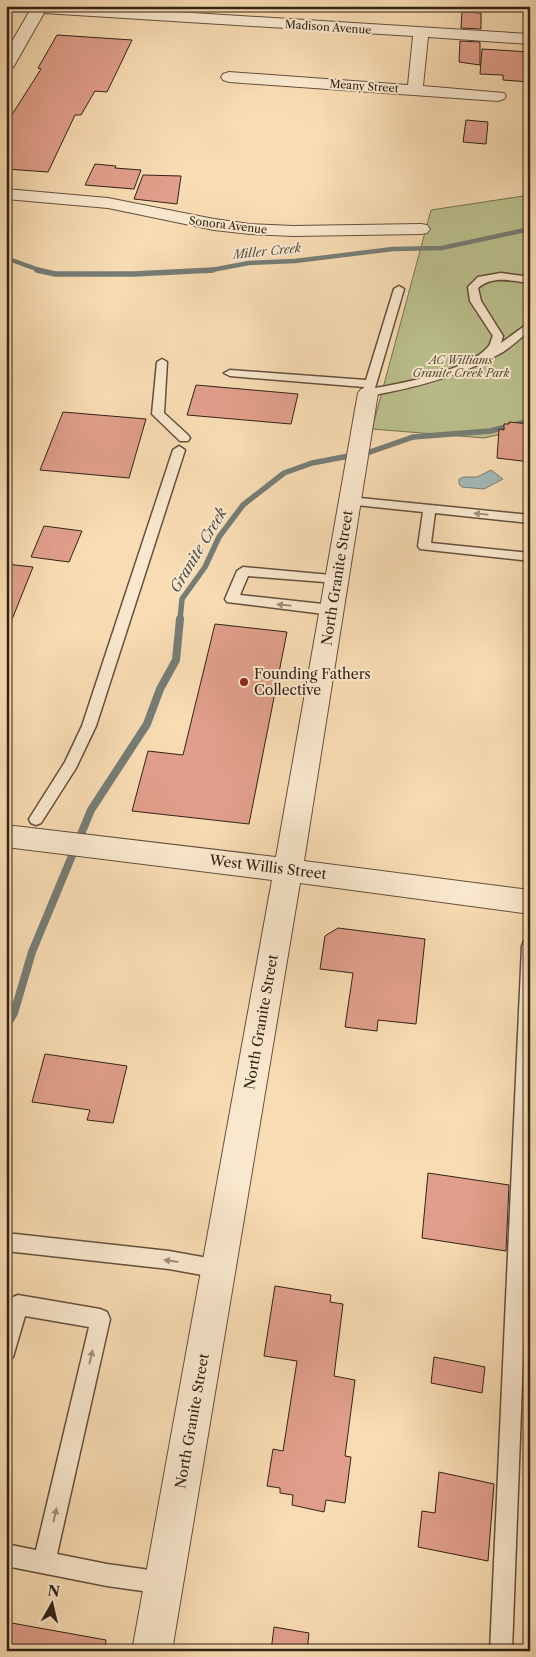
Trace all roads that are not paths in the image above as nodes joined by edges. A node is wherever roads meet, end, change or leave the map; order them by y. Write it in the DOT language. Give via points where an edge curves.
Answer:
graph roads {
  1 [pos="6,6"];
  2 [pos="278,6"];
  3 [pos="39,7"];
  4 [pos="272,23"];
  5 [pos="421,33"];
  6 [pos="530,39"];
  7 [pos="6,66"];
  8 [pos="229,77"];
  9 [pos="415,90"];
  10 [pos="498,96"];
  11 [pos="6,194"];
  12 [pos="421,229"];
  13 [pos="530,280"];
  14 [pos="399,289"];
  15 [pos="530,325"];
  16 [pos="480,358"];
  17 [pos="162,362"];
  18 [pos="230,373"];
  19 [pos="370,388"];
  20 [pos="350,501"];
  21 [pos="430,509"];
  22 [pos="530,520"];
  23 [pos="530,557"];
  24 [pos="337,579"];
  25 [pos="332,610"];
  26 [pos="42,830"];
  27 [pos="6,836"];
  28 [pos="287,870"];
  29 [pos="530,902"];
  30 [pos="530,946"];
  31 [pos="6,1242"];
  32 [pos="219,1269"];
  33 [pos="6,1350"];
  34 [pos="6,1556"];
  35 [pos="44,1563"];
  36 [pos="164,1584"];
  37 [pos="152,1651"];
  38 [pos="502,1651"];
  1 -- 3 [label="street, Madison Avenue"];
  2 -- 4 [label="street"];
  3 -- 4 [label="street, Madison Avenue"];
  3 -- 7 [label="street"];
  4 -- 5 [label="street, Madison Avenue"];
  5 -- 6 [label="street, Madison Avenue"];
  5 -- 9 [label="street"];
  8 -- 9 [label="street, Meany Street"];
  9 -- 10 [label="street, Meany Street"];
  11 -- 12 [label="street, Sonora Avenue" via="108,203 197,223 251,229"];
  13 -- 16 [label="lane" via="501,276 482,279 473,287 472,297 498,336 494,348"];
  14 -- 19 [label="lane"];
  15 -- 16 [label="lane" via="500,350"];
  16 -- 19 [label="lane" via="451,374 390,389"];
  17 -- 26 [label="lane" via="158,414 181,444 89,726"];
  18 -- 19 [label="lane"];
  19 -- 20 [label="street, North Granite Street"];
  20 -- 21 [label="lane"];
  20 -- 24 [label="street, North Granite Street"];
  22 -- 21 [label="lane, one-way"];
  21 -- 23 [label="lane" via="424,546"];
  24 -- 25 [label="street, North Granite Street"];
  25 -- 24 [label="lane, one-way" via="232,599 243,571"];
  25 -- 28 [label="street, North Granite Street"];
  26 -- 27 [label="street, West Willis Street"];
  26 -- 28 [label="street, West Willis Street" via="122,849"];
  28 -- 29 [label="street, West Willis Street"];
  28 -- 32 [label="street, North Granite Street"];
  30 -- 38 [label="lane"];
  32 -- 31 [label="lane, one-way" via="169,1260"];
  32 -- 36 [label="street, North Granite Street"];
  35 -- 33 [label="lane, one-way" via="100,1319 18,1306"];
  34 -- 35 [label="lane"];
  35 -- 36 [label="lane"];
  36 -- 37 [label="street, North Granite Street"];
}
